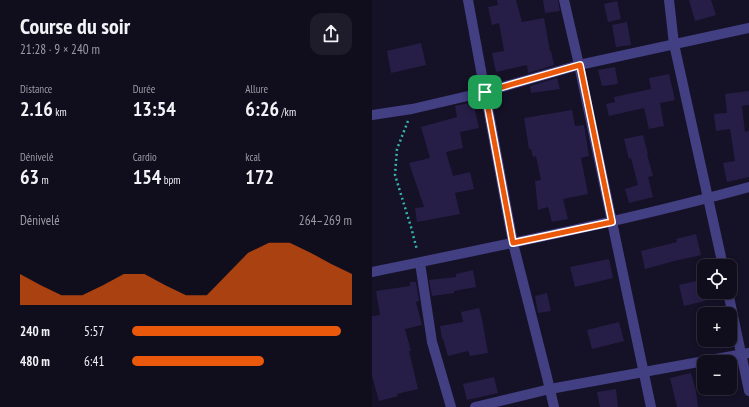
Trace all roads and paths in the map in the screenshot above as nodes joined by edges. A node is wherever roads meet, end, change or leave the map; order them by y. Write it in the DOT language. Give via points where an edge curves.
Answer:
graph roads {
  1 [pos="468,0"];
  2 [pos="564,0"];
  3 [pos="669,0"];
  4 [pos="749,28"];
  5 [pos="674,44"];
  6 [pos="580,65"];
  7 [pos="485,92"];
  8 [pos="412,109"];
  9 [pos="372,115"];
  10 [pos="749,187"];
  11 [pos="708,198"];
  12 [pos="612,222"];
  13 [pos="513,243"];
  14 [pos="721,259"];
  15 [pos="420,263"];
  16 [pos="372,272"];
  17 [pos="730,299"];
  18 [pos="745,354"];
  19 [pos="643,372"];
  20 [pos="550,389"];
  21 [pos="749,391"];
  22 [pos="451,407"];
  23 [pos="475,407"];
  24 [pos="554,407"];
  25 [pos="651,407"];
  1 -- 7 [label="street"];
  2 -- 6 [label="street"];
  3 -- 5 [label="street"];
  4 -- 5 [label="street"];
  5 -- 6 [label="street"];
  5 -- 11 [label="street"];
  6 -- 7 [label="street"];
  6 -- 12 [label="street"];
  7 -- 8 [label="street"];
  7 -- 13 [label="street"];
  8 -- 9 [label="street"];
  8 -- 15 [label="path" via="397,149 395,175"];
  10 -- 11 [label="street"];
  11 -- 12 [label="street"];
  11 -- 14 [label="street"];
  12 -- 13 [label="street"];
  12 -- 19 [label="street"];
  13 -- 15 [label="street"];
  13 -- 20 [label="street"];
  15 -- 16 [label="street"];
  15 -- 22 [label="street" via="432,342"];
  17 -- 18 [label="street"];
  18 -- 19 [label="street"];
  18 -- 21 [label="street"];
  19 -- 20 [label="street"];
  19 -- 25 [label="street"];
  20 -- 23 [label="street"];
  20 -- 24 [label="street"];
}
